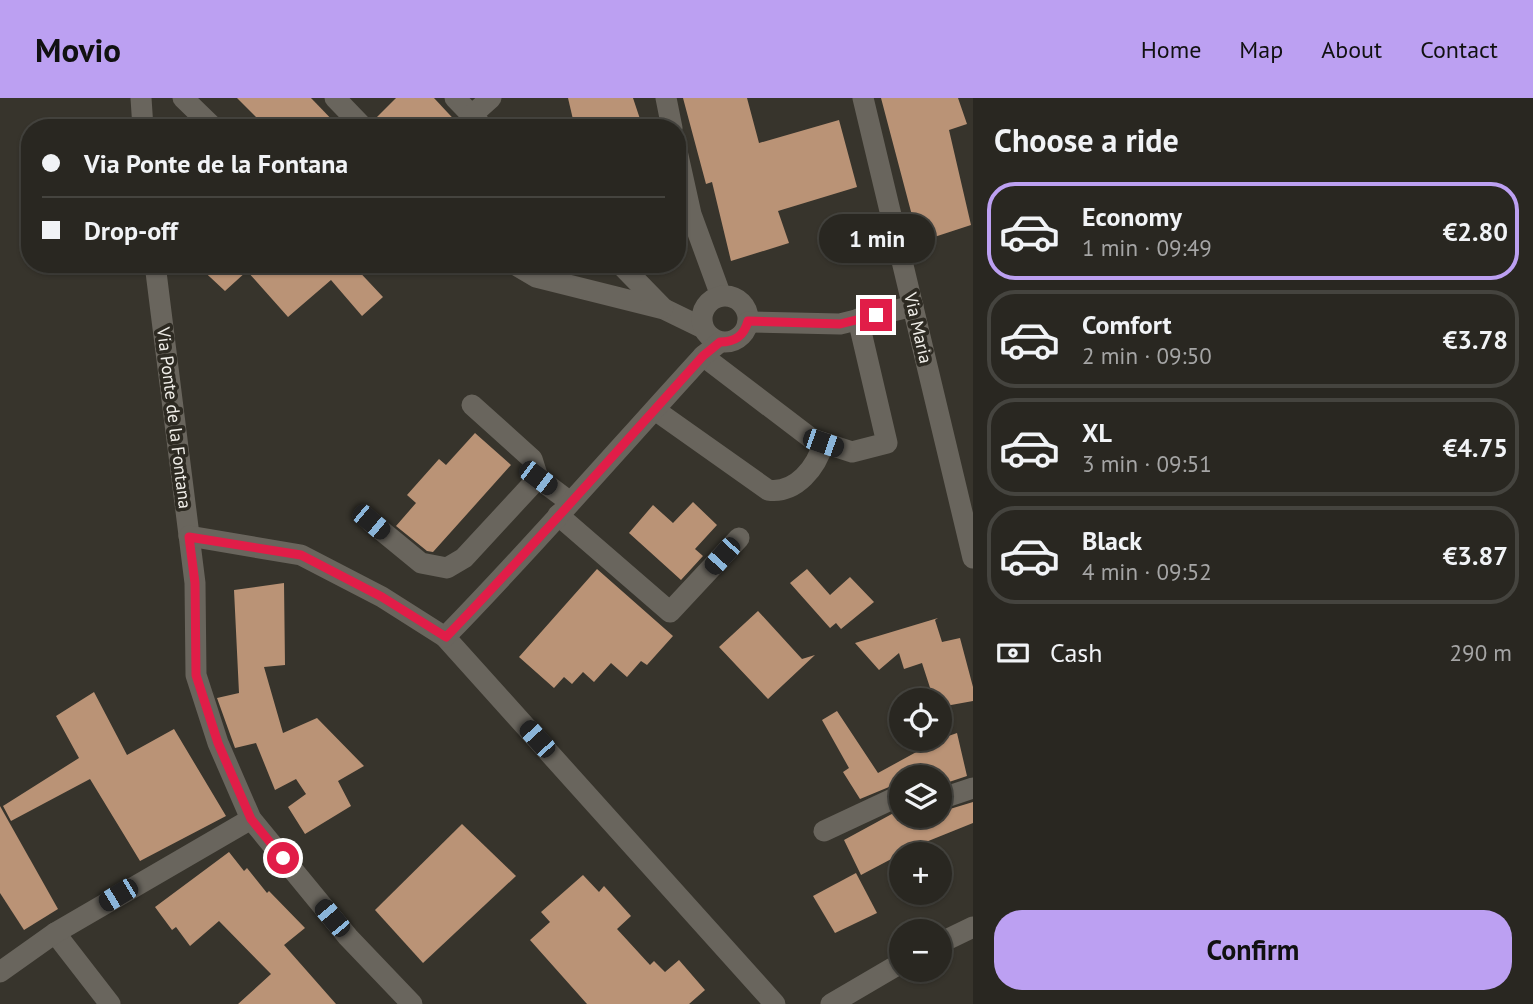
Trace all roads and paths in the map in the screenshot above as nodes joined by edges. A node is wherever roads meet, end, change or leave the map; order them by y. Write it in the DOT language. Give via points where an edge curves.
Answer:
graph roads {
  1 [pos="141,98"];
  2 [pos="183,98"];
  3 [pos="335,98"];
  4 [pos="456,98"];
  5 [pos="491,98"];
  6 [pos="666,98"];
  7 [pos="863,98"];
  8 [pos="143,119"];
  9 [pos="205,119"];
  10 [pos="355,119"];
  11 [pos="475,119"];
  12 [pos="480,119"];
  13 [pos="670,119"];
  14 [pos="686,192"];
  15 [pos="156,273"];
  16 [pos="529,273"];
  17 [pos="629,273"];
  18 [pos="721,296"];
  19 [pos="912,306"];
  20 [pos="664,309"];
  21 [pos="858,319"];
  22 [pos="748,321"];
  23 [pos="703,328"];
  24 [pos="720,342"];
  25 [pos="703,356"];
  26 [pos="472,405"];
  27 [pos="655,410"];
  28 [pos="823,443"];
  29 [pos="538,478"];
  30 [pos="564,509"];
  31 [pos="968,514"];
  32 [pos="371,522"];
  33 [pos="189,537"];
  34 [pos="739,538"];
  35 [pos="973,558"];
  36 [pos="446,637"];
  37 [pos="973,788"];
  38 [pos="952,795"];
  39 [pos="889,801"];
  40 [pos="251,819"];
  41 [pos="824,831"];
  42 [pos="973,927"];
  43 [pos="55,933"];
  44 [pos="952,937"];
  45 [pos="889,970"];
  46 [pos="0,972"];
  47 [pos="110,1004"];
  48 [pos="412,1004"];
  49 [pos="775,1004"];
  50 [pos="831,1004"];
  1 -- 8 [label="street"];
  2 -- 9 [label="street"];
  3 -- 10 [label="street"];
  4 -- 11 [label="street"];
  5 -- 12 [label="street"];
  6 -- 13 [label="street"];
  7 -- 19 [label="street, Via Maria"];
  14 -- 18 [label="street"];
  15 -- 33 [label="street, Via Ponte de la Fontana"];
  16 -- 20 [label="street"];
  17 -- 20 [label="street"];
  18 -- 22 [label="street" via="740,301"];
  18 -- 23 [label="street" via="706,306"];
  19 -- 21 [label="street"];
  19 -- 31 [label="street, Via Maria"];
  20 -- 23 [label="street"];
  21 -- 22 [label="street" via="840,324"];
  21 -- 28 [label="street" via="887,443 852,452"];
  22 -- 24 [label="street" via="742,335"];
  23 -- 24 [label="street"];
  24 -- 25 [label="street"];
  25 -- 27 [label="street"];
  25 -- 28 [label="street"];
  26 -- 29 [label="street" via="532,459"];
  27 -- 28 [label="street" via="768,490 779,492 807,475 819,459"];
  27 -- 30 [label="street"];
  29 -- 30 [label="street"];
  29 -- 32 [label="street" via="464,558 447,568 421,563"];
  30 -- 34 [label="street" via="670,612"];
  30 -- 36 [label="street"];
  31 -- 35 [label="street, Via Maria"];
  33 -- 36 [label="street" via="301,555"];
  33 -- 40 [label="street, Via Ponte de la Fontana" via="195,583 196,675 218,743"];
  36 -- 49 [label="street"];
  37 -- 38 [label="street"];
  39 -- 41 [label="street"];
  40 -- 43 [label="street"];
  40 -- 48 [label="street, Via Ponte de la Fontana" via="348,937"];
  42 -- 44 [label="street"];
  43 -- 46 [label="street"];
  43 -- 47 [label="street"];
  45 -- 50 [label="street"];
}
